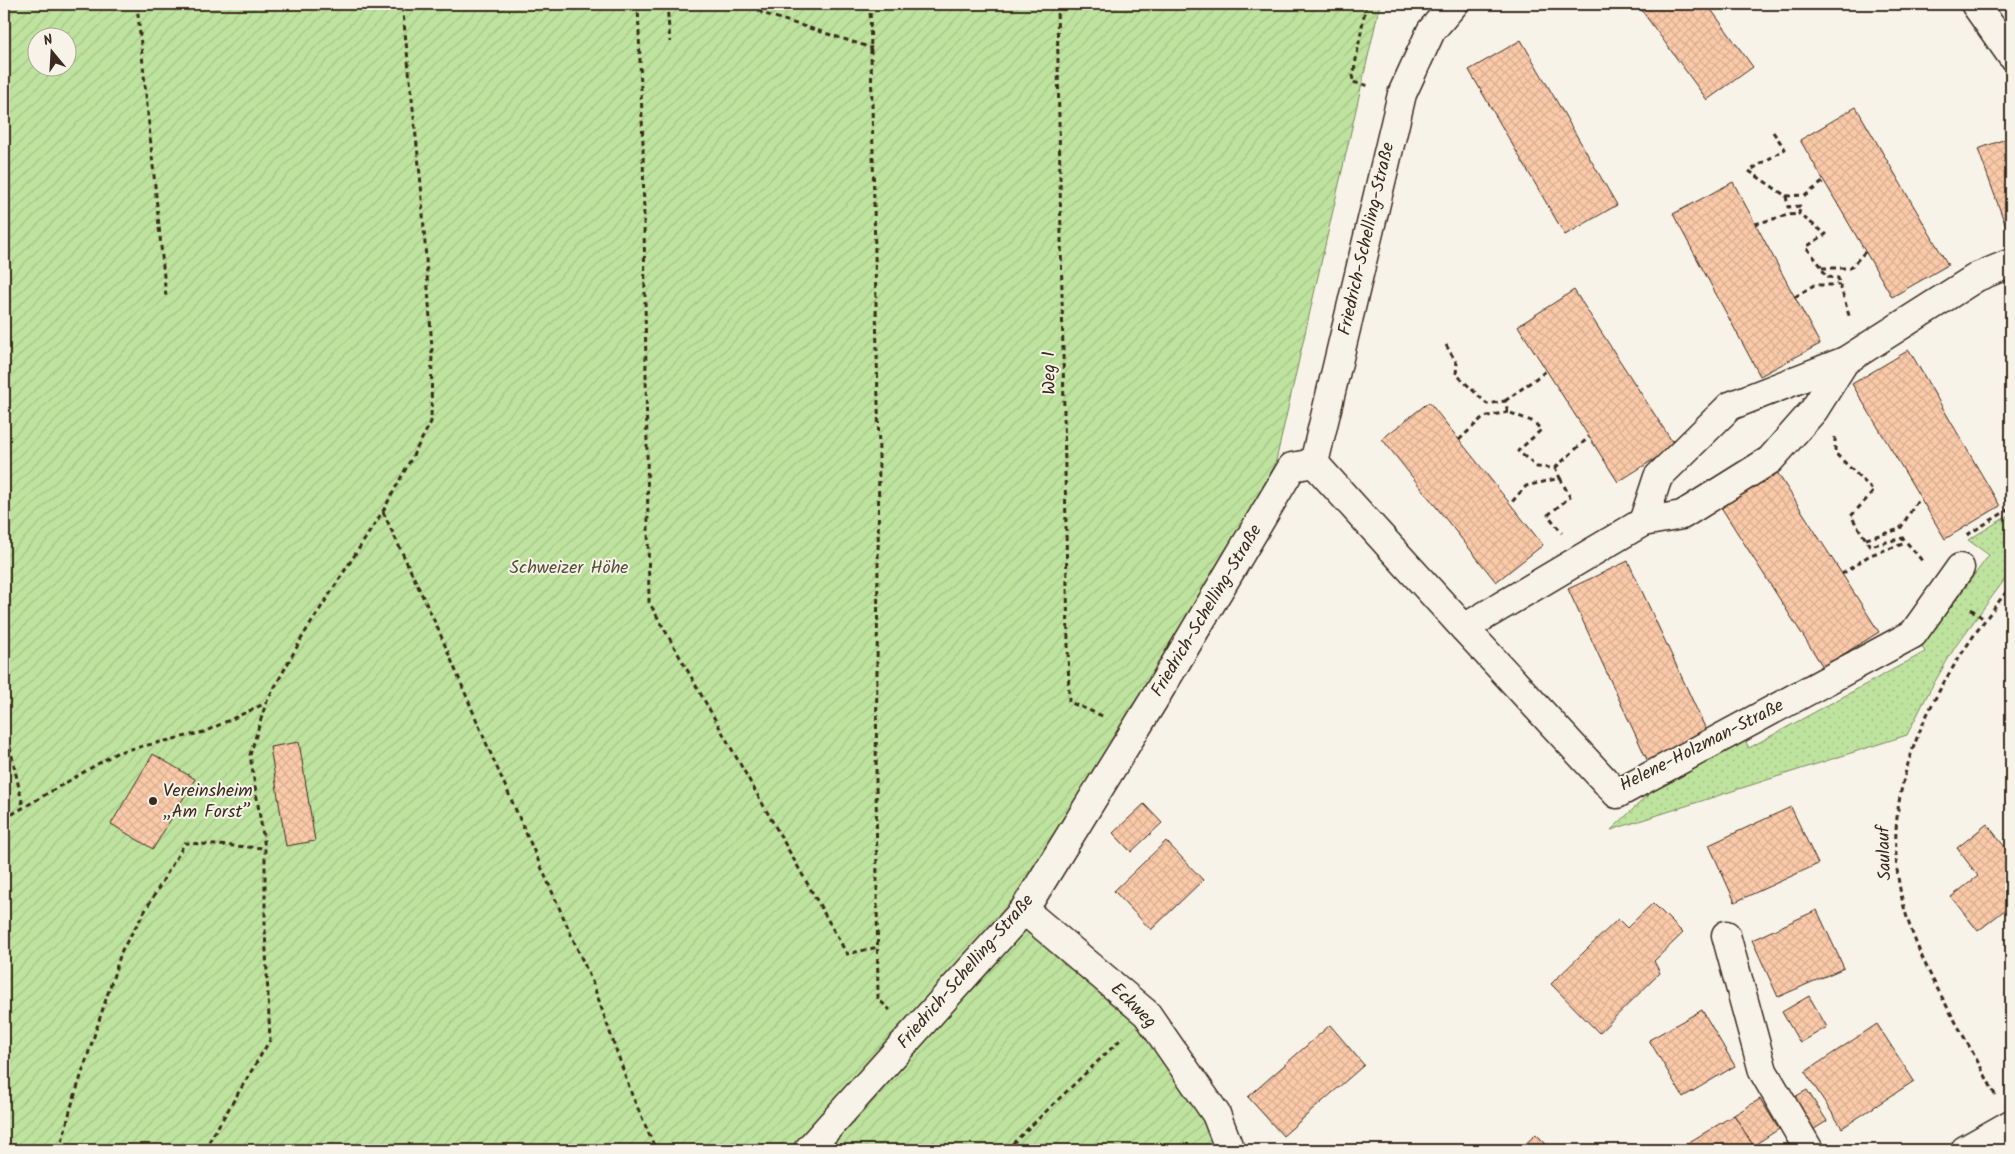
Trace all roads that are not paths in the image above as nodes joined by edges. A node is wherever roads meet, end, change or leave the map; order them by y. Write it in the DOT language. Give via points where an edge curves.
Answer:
graph roads {
  1 [pos="1454,4"];
  2 [pos="1975,4"];
  3 [pos="2011,55"];
  4 [pos="2011,263"];
  5 [pos="1846,360"];
  6 [pos="1303,465"];
  7 [pos="1642,522"];
  8 [pos="1952,578"];
  9 [pos="1464,628"];
  10 [pos="1024,910"];
  11 [pos="1726,935"];
  12 [pos="2011,1126"];
  13 [pos="808,1150"];
  14 [pos="1230,1150"];
  15 [pos="1809,1150"];
  16 [pos="1965,1150"];
  1 -- 6 [label="street, Friedrich-Schelling-Straße" via="1432,31 1402,94"];
  2 -- 3 [label="street"];
  4 -- 5 [label="street" via="1977,277"];
  5 -- 7 [label="street" via="1814,410 1770,460 1682,515"];
  5 -- 7 [label="street" via="1730,406 1658,477"];
  6 -- 9 [label="street, Helene-Holzman-Straße"];
  6 -- 10 [label="street, Friedrich-Schelling-Straße"];
  7 -- 9 [label="street"];
  8 -- 9 [label="street, Helene-Holzman-Straße" via="1913,634 1617,794"];
  10 -- 13 [label="street, Friedrich-Schelling-Straße"];
  10 -- 14 [label="street, Eckweg" via="1147,1014 1216,1114"];
  11 -- 15 [label="street" via="1763,1071"];
  12 -- 16 [label="street"];
}
